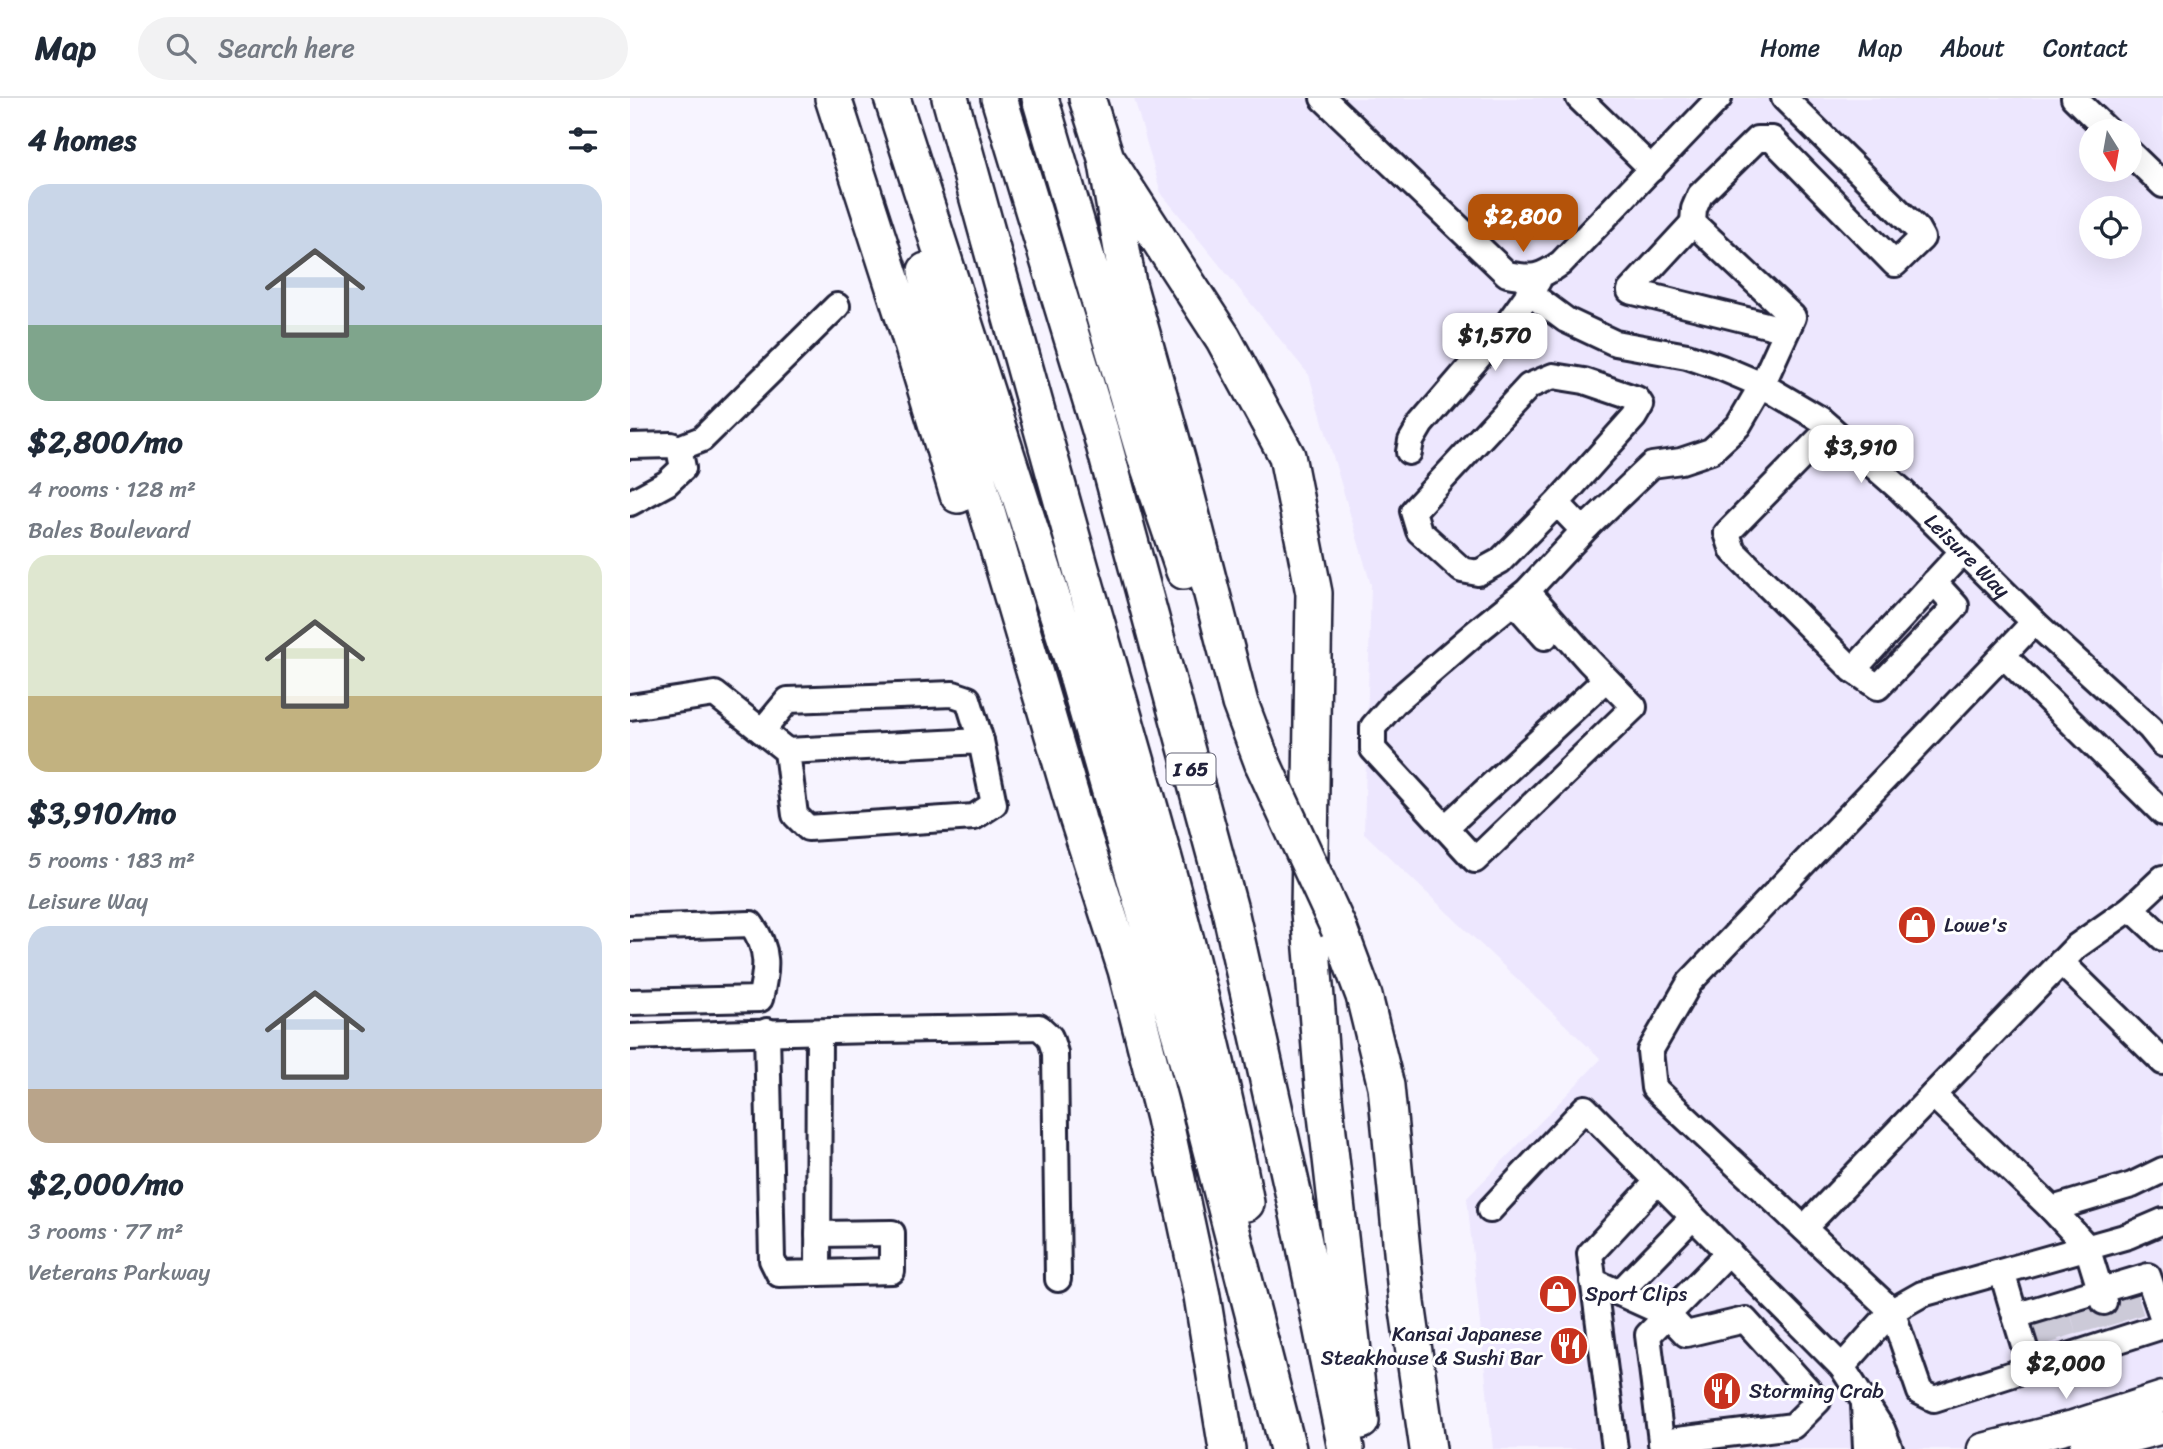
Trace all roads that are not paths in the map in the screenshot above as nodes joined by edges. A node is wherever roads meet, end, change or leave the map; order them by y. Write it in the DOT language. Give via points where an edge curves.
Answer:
graph roads {
  1 [pos="833,98"];
  2 [pos="882,98"];
  3 [pos="892,98"];
  4 [pos="950,98"];
  5 [pos="999,98"];
  6 [pos="1040,98"];
  7 [pos="1087,98"];
  8 [pos="1323,98"];
  9 [pos="1579,98"];
  10 [pos="1719,98"];
  11 [pos="2074,98"];
  12 [pos="1791,104"];
  13 [pos="2096,119"];
  14 [pos="1772,139"];
  15 [pos="1106,158"];
  16 [pos="2142,165"];
  17 [pos="1652,169"];
  18 [pos="2163,185"];
  19 [pos="1693,223"];
  20 [pos="1536,284"];
  21 [pos="838,306"];
  22 [pos="1787,330"];
  23 [pos="1762,385"];
  24 [pos="1830,428"];
  25 [pos="630,446"];
  26 [pos="680,448"];
  27 [pos="1409,453"];
  28 [pos="630,503"];
  29 [pos="1557,503"];
  30 [pos="1588,526"];
  31 [pos="1963,551"];
  32 [pos="1520,596"];
  33 [pos="2034,622"];
  34 [pos="2003,655"];
  35 [pos="1597,670"];
  36 [pos="1240,703"];
  37 [pos="630,707"];
  38 [pos="762,731"];
  39 [pos="981,741"];
  40 [pos="2163,744"];
  41 [pos="787,751"];
  42 [pos="2163,813"];
  43 [pos="1445,828"];
  44 [pos="2163,878"];
  45 [pos="2132,908"];
  46 [pos="630,928"];
  47 [pos="2163,939"];
  48 [pos="2061,962"];
  49 [pos="1126,970"];
  50 [pos="630,1002"];
  51 [pos="767,1031"];
  52 [pos="819,1032"];
  53 [pos="630,1037"];
  54 [pos="2163,1062"];
  55 [pos="1933,1095"];
  56 [pos="2163,1170"];
  57 [pos="1658,1181"];
  58 [pos="2052,1209"];
  59 [pos="1490,1210"];
  60 [pos="1693,1217"];
  61 [pos="2163,1221"];
  62 [pos="1804,1228"];
  63 [pos="818,1234"];
  64 [pos="2087,1247"];
  65 [pos="1729,1252"];
  66 [pos="2002,1272"];
  67 [pos="818,1273"];
  68 [pos="1058,1279"];
  69 [pos="1594,1281"];
  70 [pos="1619,1293"];
  71 [pos="1892,1311"];
  72 [pos="1668,1315"];
  73 [pos="2163,1319"];
  74 [pos="2080,1323"];
  75 [pos="2163,1326"];
  76 [pos="1842,1367"];
  77 [pos="2163,1396"];
  78 [pos="1864,1404"];
  79 [pos="2163,1428"];
  80 [pos="1662,1446"];
  81 [pos="1227,1449"];
  82 [pos="1288,1449"];
  83 [pos="1293,1449"];
  84 [pos="1346,1449"];
  85 [pos="1365,1449"];
  86 [pos="1428,1449"];
  87 [pos="1615,1449"];
  88 [pos="1866,1449"];
  89 [pos="1890,1449"];
  90 [pos="1983,1449"];
  91 [pos="2084,1449"];
  1 -- 49 [label="highway" via="1003,643"];
  2 -- 49 [label="highway" via="970,450"];
  3 -- 82 [label="highway" via="1073,662 1196,1093"];
  4 -- 83 [label="highway, I 65" via="1190,952 1231,1125"];
  5 -- 84 [label="highway, I 65" via="1100,430 1230,910"];
  6 -- 36 [label="highway" via="1143,450 1190,588"];
  7 -- 15 [label="highway"];
  8 -- 20 [label="street" via="1507,274"];
  9 -- 17 [label="street"];
  10 -- 17 [label="street"];
  11 -- 13 [label="street"];
  12 -- 14 [label="street"];
  12 -- 14 [label="street" via="1922,238 1895,264"];
  14 -- 19 [label="street" via="1757,139 1700,195"];
  15 -- 36 [label="highway" via="1128,284"];
  15 -- 85 [label="highway" via="1223,338 1287,456 1314,593 1309,912 1324,1097"];
  16 -- 18 [label="street"];
  17 -- 20 [label="street"];
  19 -- 22 [label="street" via="1793,317"];
  19 -- 22 [label="street" via="1630,291"];
  20 -- 23 [label="street, Leisure Way" via="1566,320 1615,343 1686,356"];
  20 -- 27 [label="street" via="1421,424"];
  21 -- 26 [label="street" via="702,439"];
  22 -- 23 [label="street"];
  23 -- 24 [label="street, Leisure Way"];
  23 -- 30 [label="street" via="1738,426 1711,451 1652,465"];
  24 -- 31 [label="street, Leisure Way"];
  24 -- 31 [label="street" via="1727,533 1733,551 1853,670"];
  25 -- 26 [label="street"];
  26 -- 28 [label="street" via="683,468"];
  29 -- 29 [label="street" via="1634,417 1641,405 1637,399 1553,376 1529,386 1413,511 1419,531 1462,570 1478,573 1500,561"];
  29 -- 30 [label="street" via="1577,524"];
  30 -- 32 [label="street"];
  31 -- 33 [label="street, Leisure Way"];
  32 -- 35 [label="street"];
  32 -- 35 [label="street" via="1570,663"];
  32 -- 43 [label="street" via="1394,703 1373,727 1373,749"];
  33 -- 34 [label="street"];
  33 -- 40 [label="street, Leisure Way"];
  34 -- 42 [label="street"];
  34 -- 62 [label="street" via="1689,982 1650,1051 1654,1087"];
  35 -- 43 [label="street"];
  35 -- 43 [label="street" via="1634,708 1475,860"];
  36 -- 86 [label="highway, bridge" via="1364,996 1386,1086"];
  37 -- 38 [label="street" via="715,694"];
  38 -- 39 [label="street" via="788,700 953,694 968,698"];
  38 -- 41 [label="street"];
  39 -- 41 [label="street"];
  39 -- 41 [label="street" via="994,804 974,817 808,828 795,815"];
  44 -- 45 [label="street"];
  45 -- 47 [label="street"];
  45 -- 48 [label="street"];
  46 -- 50 [label="street" via="751,924 762,939 766,972 760,999"];
  48 -- 54 [label="street"];
  48 -- 55 [label="street"];
  49 -- 81 [label="highway" via="1202,1296"];
  51 -- 52 [label="street"];
  51 -- 53 [label="street"];
  51 -- 67 [label="street" via="772,1260 779,1274"];
  52 -- 63 [label="street"];
  52 -- 68 [label="street" via="1040,1027 1050,1037 1055,1053"];
  55 -- 58 [label="street"];
  55 -- 62 [label="street"];
  56 -- 58 [label="street" via="2132,1185"];
  57 -- 59 [label="street" via="1585,1108"];
  57 -- 60 [label="street"];
  57 -- 69 [label="street" via="1590,1254"];
  58 -- 64 [label="street"];
  60 -- 65 [label="street"];
  60 -- 70 [label="street"];
  61 -- 64 [label="street"];
  62 -- 71 [label="street"];
  63 -- 67 [label="street"];
  63 -- 67 [label="street" via="892,1233 892,1271"];
  64 -- 66 [label="street"];
  64 -- 74 [label="street"];
  65 -- 72 [label="street"];
  65 -- 76 [label="street"];
  66 -- 71 [label="street" via="1922,1294"];
  66 -- 74 [label="street"];
  69 -- 70 [label="street"];
  69 -- 87 [label="street"];
  70 -- 72 [label="street"];
  71 -- 74 [label="street" via="1920,1392 1934,1399"];
  71 -- 76 [label="street"];
  72 -- 80 [label="street" via="1648,1335"];
  72 -- 80 [label="street" via="1686,1334 1745,1320 1818,1401 1793,1426"];
  73 -- 74 [label="street" via="2148,1276"];
  74 -- 75 [label="street"];
  76 -- 78 [label="street"];
  77 -- 90 [label="main road"];
  78 -- 88 [label="street"];
  78 -- 89 [label="street"];
  79 -- 91 [label="main road"];
}
